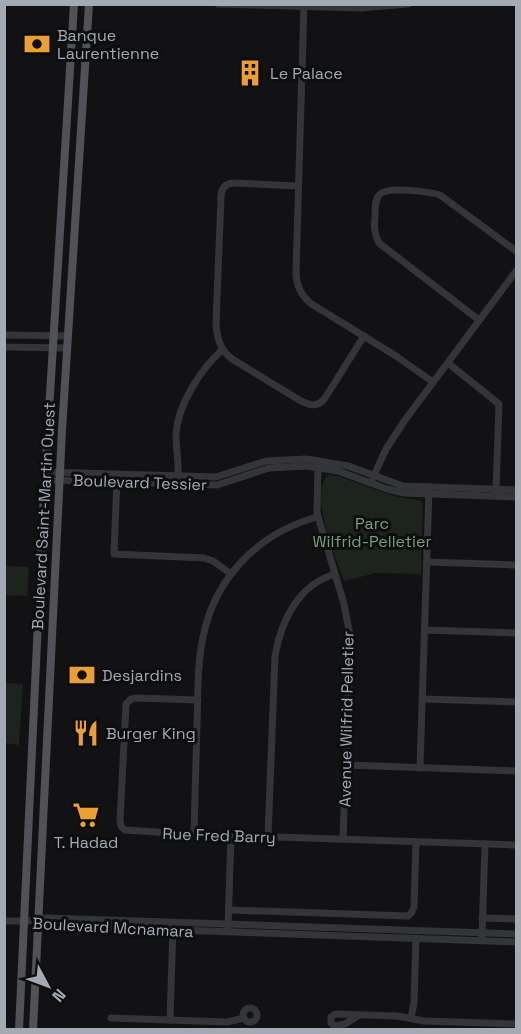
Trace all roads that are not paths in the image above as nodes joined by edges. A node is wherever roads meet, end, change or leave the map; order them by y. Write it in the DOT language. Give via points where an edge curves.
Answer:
graph roads {
  1 [pos="74,4"];
  2 [pos="89,4"];
  3 [pos="218,4"];
  4 [pos="408,4"];
  5 [pos="245,5"];
  6 [pos="304,6"];
  7 [pos="298,186"];
  8 [pos="516,251"];
  9 [pos="516,271"];
  10 [pos="479,320"];
  11 [pos="4,335"];
  12 [pos="53,336"];
  13 [pos="68,336"];
  14 [pos="364,336"];
  15 [pos="4,347"];
  16 [pos="53,347"];
  17 [pos="68,348"];
  18 [pos="222,350"];
  19 [pos="448,363"];
  20 [pos="433,382"];
  21 [pos="318,463"];
  22 [pos="45,476"];
  23 [pos="60,476"];
  24 [pos="117,478"];
  25 [pos="372,479"];
  26 [pos="178,480"];
  27 [pos="496,490"];
  28 [pos="516,490"];
  29 [pos="429,491"];
  30 [pos="516,497"];
  31 [pos="317,517"];
  32 [pos="427,562"];
  33 [pos="516,565"];
  34 [pos="335,573"];
  35 [pos="231,574"];
  36 [pos="425,630"];
  37 [pos="516,633"];
  38 [pos="423,699"];
  39 [pos="198,700"];
  40 [pos="516,702"];
  41 [pos="346,765"];
  42 [pos="420,768"];
  43 [pos="516,771"];
  44 [pos="194,834"];
  45 [pos="231,836"];
  46 [pos="268,837"];
  47 [pos="343,839"];
  48 [pos="416,842"];
  49 [pos="485,844"];
  50 [pos="516,845"];
  51 [pos="229,910"];
  52 [pos="482,918"];
  53 [pos="516,919"];
  54 [pos="4,921"];
  55 [pos="24,921"];
  56 [pos="38,922"];
  57 [pos="173,927"];
  58 [pos="228,929"];
  59 [pos="516,934"];
  60 [pos="482,937"];
  61 [pos="416,938"];
  62 [pos="516,942"];
  63 [pos="359,1015"];
  64 [pos="111,1018"];
  65 [pos="243,1018"];
  66 [pos="411,1018"];
  67 [pos="170,1020"];
  68 [pos="516,1024"];
  69 [pos="18,1029"];
  70 [pos="33,1029"];
  1 -- 12 [label="main road, Boulevard Saint-Martin Ouest"];
  2 -- 13 [label="main road, Boulevard Saint-Martin Ouest"];
  3 -- 5 [label="street"];
  4 -- 6 [label="street" via="360,9"];
  5 -- 6 [label="street"];
  6 -- 7 [label="street"];
  7 -- 14 [label="street" via="299,289 310,303"];
  7 -- 18 [label="street" via="233,183 222,189 216,324"];
  8 -- 10 [label="street" via="440,195 389,190 378,196 375,231 379,243"];
  9 -- 10 [label="street"];
  10 -- 19 [label="street"];
  11 -- 12 [label="street"];
  12 -- 13 [label="street"];
  12 -- 16 [label="main road, Boulevard Saint-Martin Ouest"];
  13 -- 17 [label="main road, Boulevard Saint-Martin Ouest"];
  14 -- 18 [label="street" via="325,398 316,405 301,401"];
  14 -- 20 [label="street"];
  15 -- 16 [label="street"];
  16 -- 17 [label="street"];
  16 -- 22 [label="main road, Boulevard Saint-Martin Ouest"];
  17 -- 23 [label="main road, Boulevard Saint-Martin Ouest"];
  18 -- 26 [label="street" via="189,394 180,413 176,434"];
  19 -- 20 [label="street"];
  19 -- 27 [label="street" via="498,404"];
  20 -- 25 [label="street" via="396,432"];
  21 -- 25 [label="street, Boulevard Tessier"];
  21 -- 26 [label="street, Boulevard Tessier" via="279,459 220,477"];
  21 -- 31 [label="street, Avenue Wilfrid Pelletier"];
  22 -- 23 [label="street, Boulevard Tessier"];
  22 -- 55 [label="main road, Boulevard Saint-Martin Ouest"];
  23 -- 24 [label="street, Boulevard Tessier"];
  23 -- 56 [label="main road, Boulevard Saint-Martin Ouest"];
  24 -- 26 [label="street, Boulevard Tessier"];
  24 -- 35 [label="street" via="114,554 204,558"];
  25 -- 29 [label="street, Boulevard Tessier"];
  27 -- 28 [label="street, Boulevard Tessier"];
  27 -- 29 [label="street, Boulevard Tessier"];
  29 -- 30 [label="street, Boulevard Tessier"];
  29 -- 32 [label="street"];
  31 -- 34 [label="street, Avenue Wilfrid Pelletier"];
  31 -- 35 [label="street" via="264,541"];
  32 -- 33 [label="street"];
  32 -- 36 [label="street"];
  34 -- 41 [label="street, Avenue Wilfrid Pelletier" via="350,635"];
  34 -- 46 [label="street" via="318,581 303,595 288,615 279,638 275,656"];
  35 -- 39 [label="street" via="215,600 204,630"];
  36 -- 37 [label="street"];
  36 -- 38 [label="street"];
  38 -- 40 [label="street"];
  38 -- 42 [label="street"];
  39 -- 44 [label="street"];
  39 -- 44 [label="street, Rue Fred Barry" via="137,698 126,704 120,820 128,831"];
  41 -- 42 [label="street"];
  41 -- 47 [label="street, Avenue Wilfrid Pelletier"];
  42 -- 43 [label="street"];
  44 -- 45 [label="street, Rue Fred Barry"];
  45 -- 46 [label="street, Rue Fred Barry"];
  45 -- 51 [label="street"];
  46 -- 47 [label="street, Rue Fred Barry"];
  47 -- 48 [label="street, Rue Fred Barry"];
  48 -- 49 [label="street, Rue Fred Barry"];
  48 -- 51 [label="street" via="411,914"];
  49 -- 50 [label="street, Rue Fred Barry"];
  49 -- 52 [label="street"];
  51 -- 58 [label="street"];
  52 -- 53 [label="street"];
  52 -- 60 [label="street"];
  54 -- 55 [label="street, Boulevard Mcnamara"];
  55 -- 56 [label="street, Boulevard Mcnamara"];
  55 -- 69 [label="main road, Boulevard Saint-Martin Ouest"];
  56 -- 57 [label="street, Boulevard Mcnamara"];
  56 -- 70 [label="main road, Boulevard Saint-Martin Ouest"];
  57 -- 58 [label="street, Boulevard Mcnamara"];
  57 -- 67 [label="street"];
  58 -- 60 [label="street, Boulevard Mcnamara"];
  58 -- 61 [label="street, Boulevard Mcnamara"];
  59 -- 60 [label="street, Boulevard Mcnamara"];
  60 -- 61 [label="street, Boulevard Mcnamara"];
  60 -- 62 [label="street, Boulevard Mcnamara"];
  61 -- 66 [label="street"];
  63 -- 66 [label="street"];
  64 -- 67 [label="street"];
  65 -- 67 [label="street" via="227,1022"];
  66 -- 68 [label="street"];
}
